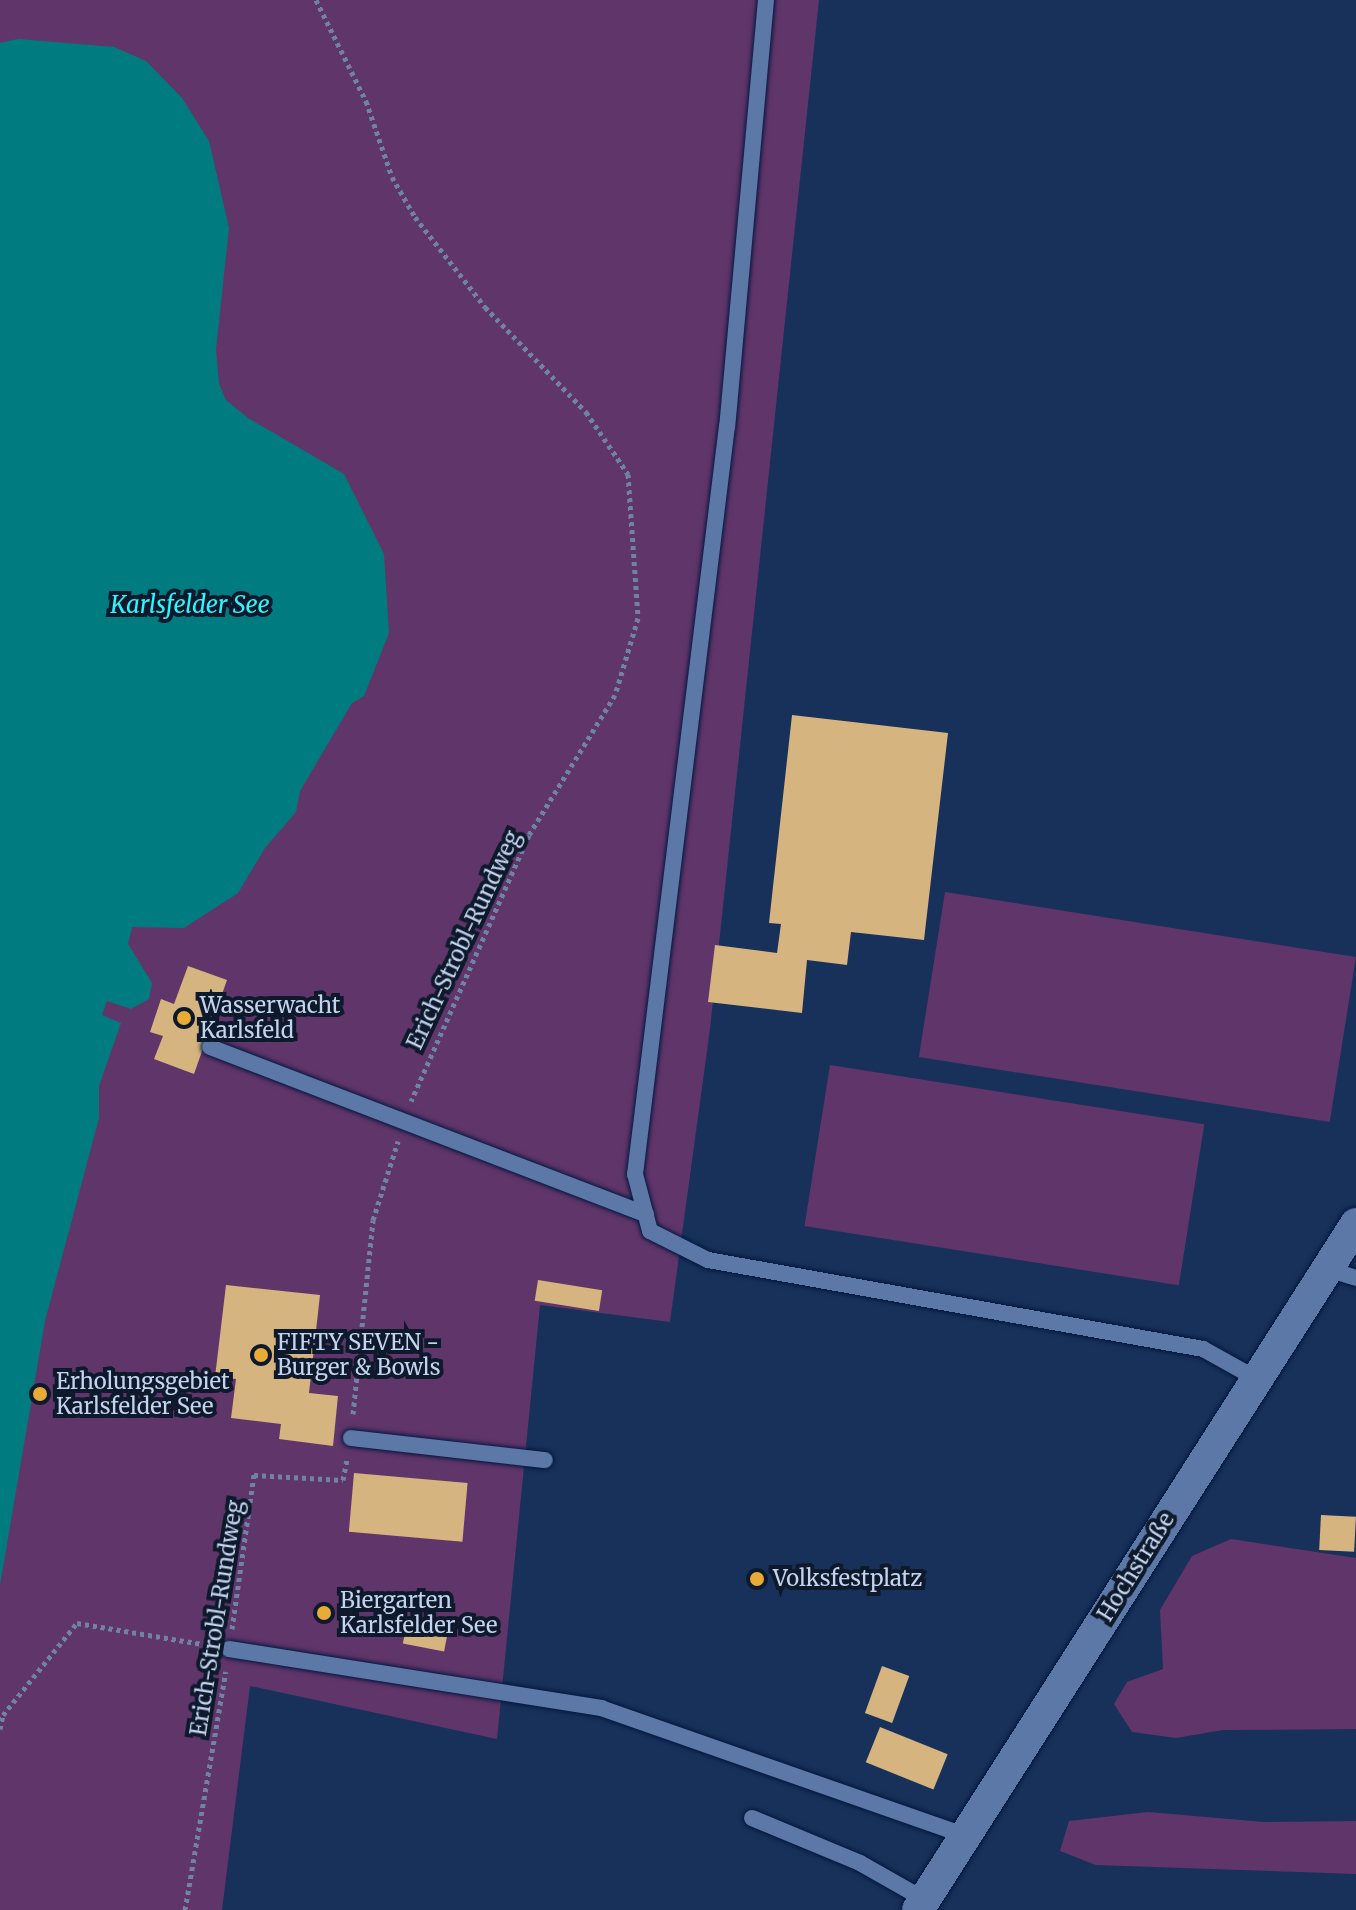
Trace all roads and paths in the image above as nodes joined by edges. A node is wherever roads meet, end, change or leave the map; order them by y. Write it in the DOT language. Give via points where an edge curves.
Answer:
graph roads {
  1 [pos="316,0"];
  2 [pos="766,0"];
  3 [pos="210,1047"];
  4 [pos="404,1123"];
  5 [pos="646,1214"];
  6 [pos="1356,1224"];
  7 [pos="1341,1274"];
  8 [pos="1257,1379"];
  9 [pos="351,1438"];
  10 [pos="545,1460"];
  11 [pos="229,1649"];
  12 [pos="0,1729"];
  13 [pos="752,1818"];
  14 [pos="969,1837"];
  15 [pos="922,1905"];
  16 [pos="185,1910"];
  1 -- 4 [label="path, Erich-Strobl-Rundweg" via="366,101 392,177 415,217 485,307 586,412 628,474 638,618 615,695 529,835 417,1083"];
  2 -- 5 [label="lane" via="727,426 635,1174"];
  3 -- 4 [label="lane"];
  4 -- 5 [label="lane"];
  4 -- 9 [label="path, Erich-Strobl-Rundweg" via="373,1220"];
  5 -- 8 [label="lane" via="650,1231 708,1260 1203,1349"];
  6 -- 7 [label="street, Hochstraße"];
  7 -- 8 [label="street, Hochstraße"];
  8 -- 14 [label="street, Hochstraße"];
  9 -- 10 [label="lane"];
  9 -- 11 [label="path, Erich-Strobl-Rundweg" via="343,1480 254,1475"];
  11 -- 12 [label="path" via="77,1623 3,1715"];
  11 -- 14 [label="lane" via="601,1708"];
  11 -- 16 [label="path, Erich-Strobl-Rundweg"];
  13 -- 15 [label="lane" via="860,1863"];
  14 -- 15 [label="street, Hochstraße"];
}
